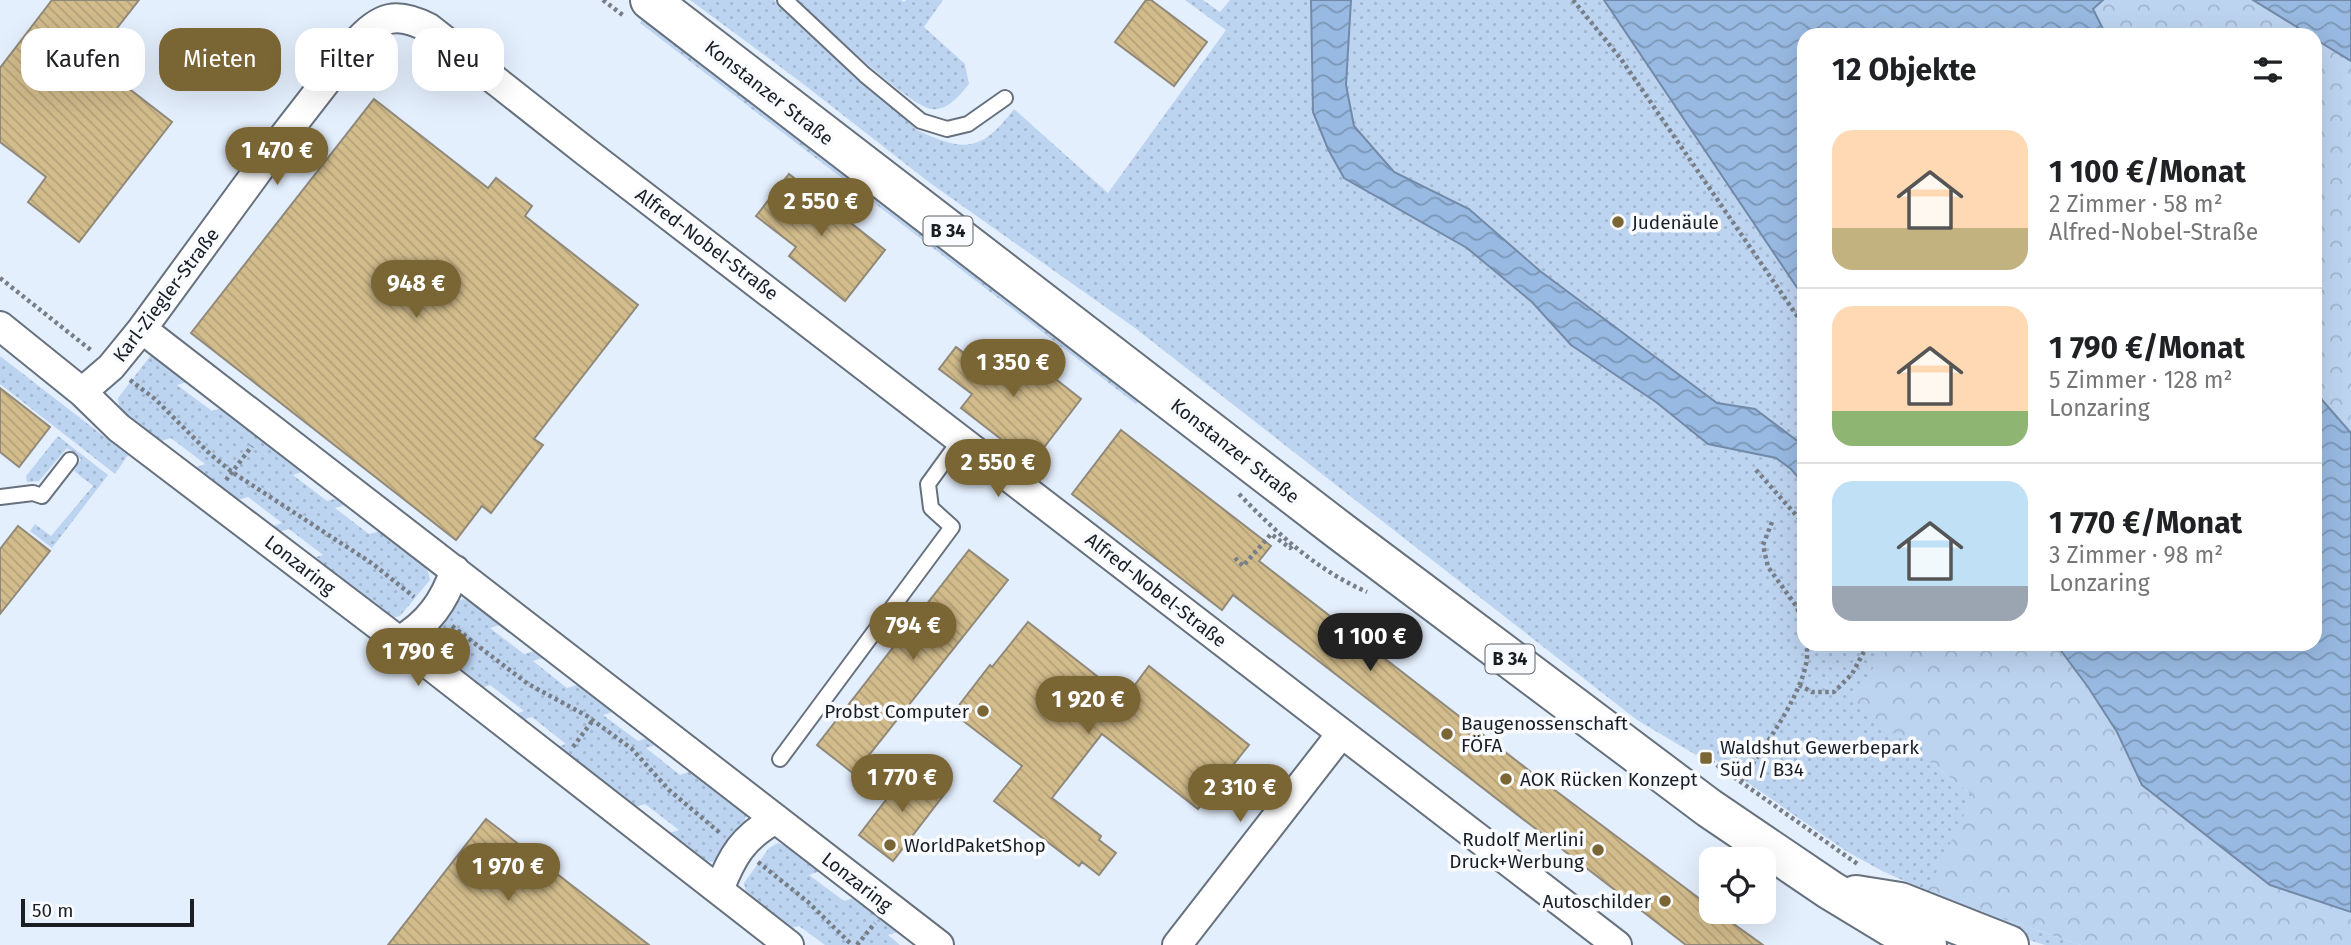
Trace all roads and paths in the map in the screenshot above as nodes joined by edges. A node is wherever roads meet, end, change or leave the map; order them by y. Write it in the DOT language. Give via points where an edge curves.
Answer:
graph roads {
  1 [pos="650,0"];
  2 [pos="785,0"];
  3 [pos="1573,0"];
  4 [pos="391,18"];
  5 [pos="1005,98"];
  6 [pos="1797,316"];
  7 [pos="0,326"];
  8 [pos="142,329"];
  9 [pos="82,392"];
  10 [pos="268,425"];
  11 [pos="960,440"];
  12 [pos="71,460"];
  13 [pos="1756,470"];
  14 [pos="0,497"];
  15 [pos="212,498"];
  16 [pos="1797,516"];
  17 [pos="1772,522"];
  18 [pos="1292,546"];
  19 [pos="1235,558"];
  20 [pos="455,570"];
  21 [pos="1797,607"];
  22 [pos="399,641"];
  23 [pos="1808,651"];
  24 [pos="1864,651"];
  25 [pos="1799,685"];
  26 [pos="593,720"];
  27 [pos="1341,734"];
  28 [pos="780,759"];
  29 [pos="1711,761"];
  30 [pos="558,766"];
  31 [pos="1741,781"];
  32 [pos="776,819"];
  33 [pos="1867,869"];
  34 [pos="719,890"];
  35 [pos="1830,890"];
  36 [pos="1603,941"];
  37 [pos="1994,943"];
  38 [pos="789,945"];
  39 [pos="939,945"];
  40 [pos="1177,945"];
  41 [pos="1927,945"];
  1 -- 35 [label="main road, Konstanzer Straße / B 34" via="1340,531 1709,808"];
  2 -- 5 [label="lane" via="921,121 947,129 968,124"];
  3 -- 6 [label="path" via="1621,59"];
  4 -- 8 [label="street, Karl-Ziegler-Straße" via="371,27 356,43"];
  4 -- 11 [label="street, Alfred-Nobel-Straße" via="411,18 429,28"];
  7 -- 9 [label="street"];
  8 -- 9 [label="street, Karl-Ziegler-Straße"];
  8 -- 10 [label="street, Lonzaring"];
  9 -- 15 [label="street, Lonzaring" via="120,428"];
  10 -- 15 [label="path"];
  10 -- 20 [label="street, Lonzaring"];
  11 -- 27 [label="street, Alfred-Nobel-Straße"];
  11 -- 28 [label="lane" via="928,484 931,508 952,527"];
  12 -- 14 [label="lane" via="47,500 33,493"];
  13 -- 16 [label="path"];
  15 -- 22 [label="street, Lonzaring"];
  17 -- 21 [label="path" via="1763,545 1768,567"];
  18 -- 19 [label="path" via="1271,534 1243,566"];
  20 -- 22 [label="street" via="434,612 417,631"];
  20 -- 32 [label="street, Lonzaring"];
  22 -- 30 [label="street, Lonzaring"];
  23 -- 25 [label="path"];
  24 -- 25 [label="path" via="1852,674 1834,692 1812,692"];
  25 -- 31 [label="path" via="1769,742"];
  26 -- 30 [label="path"];
  27 -- 36 [label="street, Alfred-Nobel-Straße"];
  27 -- 40 [label="street"];
  29 -- 31 [label="path"];
  30 -- 34 [label="street, Lonzaring"];
  31 -- 33 [label="path"];
  32 -- 34 [label="street" via="756,830 740,848"];
  32 -- 39 [label="street, Lonzaring"];
  34 -- 38 [label="street, Lonzaring"];
  35 -- 37 [label="main road, Konstanzer Straße / B 34" via="1900,902"];
  35 -- 41 [label="main road, Konstanzer Straße / B 34"];
}
